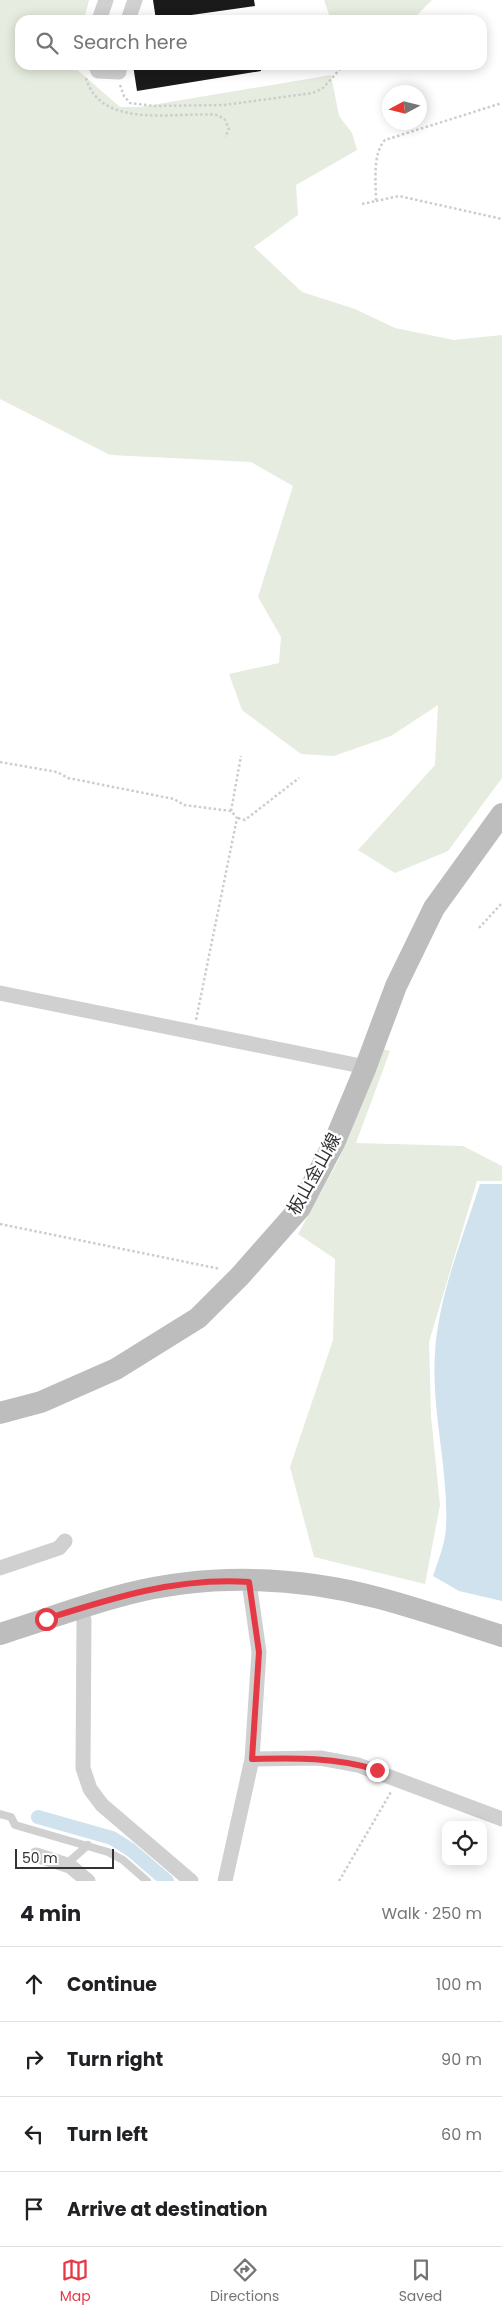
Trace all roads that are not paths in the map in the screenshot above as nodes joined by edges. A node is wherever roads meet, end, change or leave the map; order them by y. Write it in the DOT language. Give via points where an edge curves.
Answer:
graph roads {
  1 [pos="106,0"];
  2 [pos="134,0"];
  3 [pos="101,15"];
  4 [pos="130,15"];
  5 [pos="95,70"];
  6 [pos="115,70"];
  7 [pos="502,814"];
  8 [pos="0,993"];
  9 [pos="365,1069"];
  10 [pos="0,1413"];
  11 [pos="65,1540"];
  12 [pos="0,1568"];
  13 [pos="249,1582"];
  14 [pos="81,1608"];
  15 [pos="0,1634"];
  16 [pos="502,1636"];
  17 [pos="252,1759"];
  18 [pos="0,1814"];
  19 [pos="502,1819"];
  20 [pos="88,1845"];
  21 [pos="36,1855"];
  22 [pos="70,1866"];
  23 [pos="88,1881"];
  24 [pos="147,1881"];
  25 [pos="191,1881"];
  26 [pos="225,1881"];
  1 -- 3 [label="street"];
  2 -- 4 [label="street"];
  5 -- 6 [label="street" via="104,73"];
  7 -- 9 [label="main road, 板山金山線" via="434,908 396,986"];
  8 -- 9 [label="street"];
  9 -- 10 [label="main road, 板山金山線" via="334,1143 300,1208 198,1318 116,1369 41,1402"];
  11 -- 12 [label="street" via="59,1548"];
  13 -- 14 [label="main road" via="206,1582 165,1587"];
  13 -- 16 [label="main road" via="294,1582 349,1591"];
  13 -- 17 [label="street" via="259,1652"];
  14 -- 15 [label="main road"];
  14 -- 25 [label="street" via="84,1620 83,1768 90,1789 102,1805"];
  17 -- 19 [label="street" via="338,1761 377,1770"];
  17 -- 26 [label="street"];
  18 -- 20 [label="lane" via="11,1816 15,1825"];
  20 -- 22 [label="lane"];
  20 -- 24 [label="lane" via="123,1860"];
  21 -- 22 [label="street"];
  22 -- 23 [label="street"];
}
